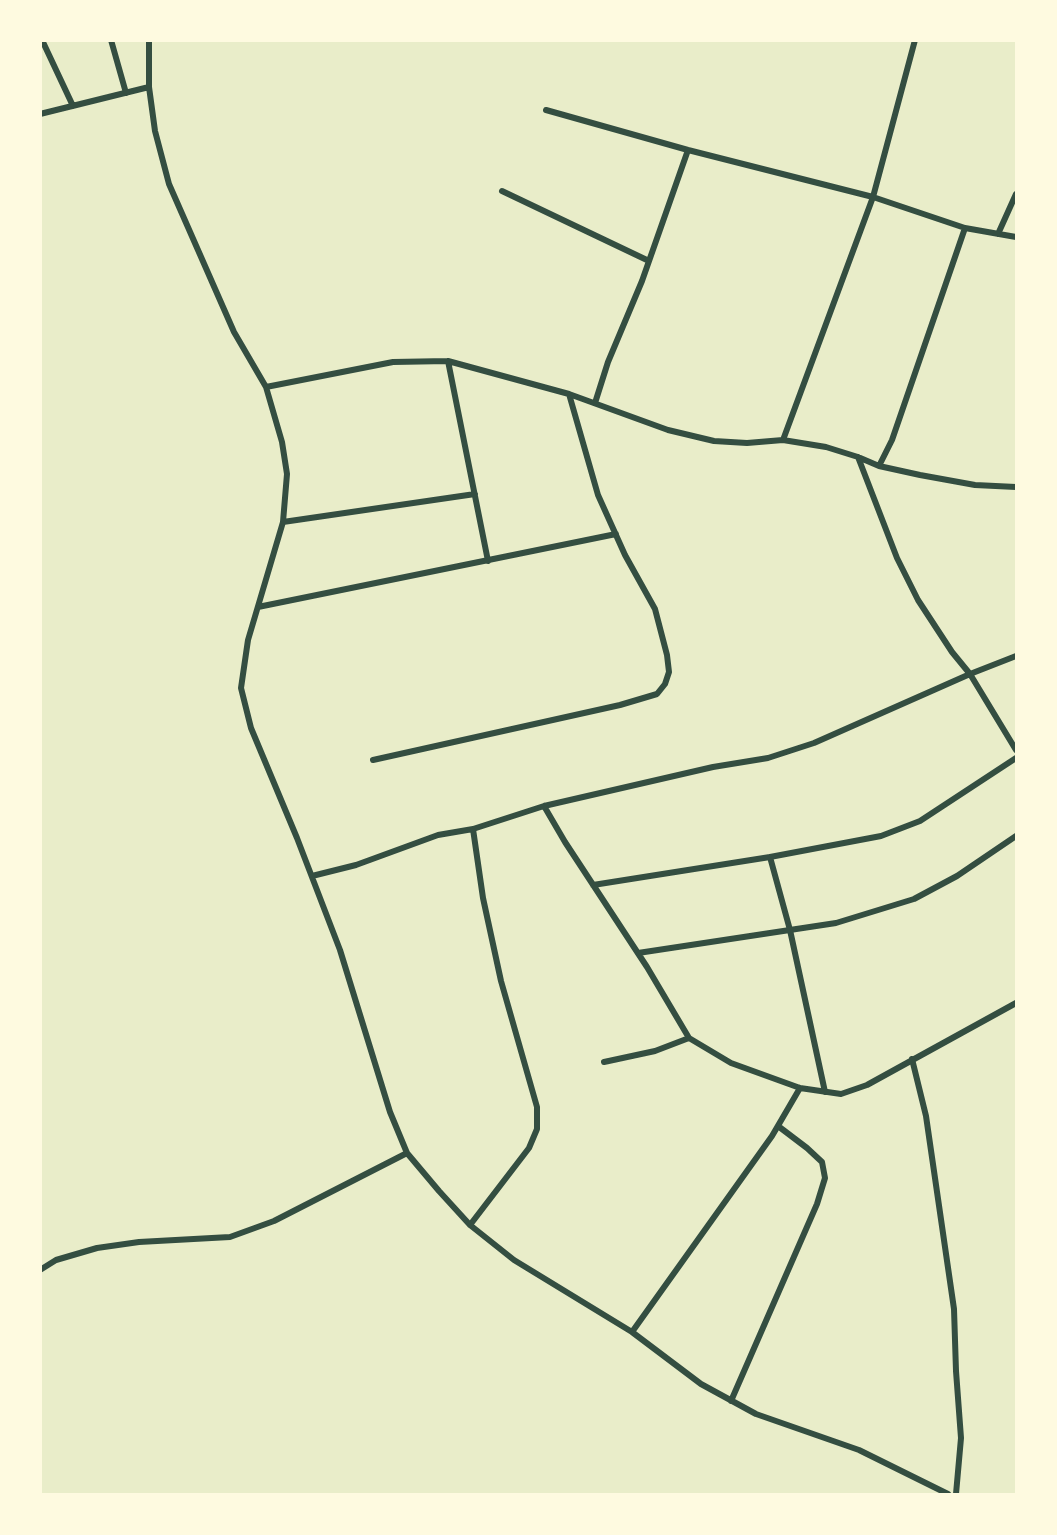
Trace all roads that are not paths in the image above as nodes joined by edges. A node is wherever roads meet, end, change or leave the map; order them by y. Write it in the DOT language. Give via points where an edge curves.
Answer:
graph roads {
  1 [pos="42,40"];
  2 [pos="111,40"];
  3 [pos="149,40"];
  4 [pos="915,40"];
  5 [pos="149,87"];
  6 [pos="126,93"];
  7 [pos="73,106"];
  8 [pos="546,110"];
  9 [pos="40,114"];
  10 [pos="688,150"];
  11 [pos="502,191"];
  12 [pos="1017,194"];
  13 [pos="873,197"];
  14 [pos="965,228"];
  15 [pos="998,234"];
  16 [pos="1017,237"];
  17 [pos="649,261"];
  18 [pos="447,361"];
  19 [pos="266,387"];
  20 [pos="569,393"];
  21 [pos="595,403"];
  22 [pos="783,440"];
  23 [pos="858,456"];
  24 [pos="879,466"];
  25 [pos="1017,488"];
  26 [pos="475,494"];
  27 [pos="283,522"];
  28 [pos="616,534"];
  29 [pos="488,561"];
  30 [pos="258,607"];
  31 [pos="1017,656"];
  32 [pos="970,674"];
  33 [pos="1017,750"];
  34 [pos="1017,758"];
  35 [pos="373,760"];
  36 [pos="544,806"];
  37 [pos="473,828"];
  38 [pos="1017,836"];
  39 [pos="770,856"];
  40 [pos="312,876"];
  41 [pos="593,885"];
  42 [pos="790,930"];
  43 [pos="638,953"];
  44 [pos="1017,1003"];
  45 [pos="689,1038"];
  46 [pos="912,1059"];
  47 [pos="604,1062"];
  48 [pos="800,1088"];
  49 [pos="825,1092"];
  50 [pos="778,1126"];
  51 [pos="407,1153"];
  52 [pos="470,1225"];
  53 [pos="40,1270"];
  54 [pos="632,1332"];
  55 [pos="731,1401"];
  56 [pos="948,1494"];
  57 [pos="956,1494"];
  1 -- 7 [label="street"];
  2 -- 6 [label="street"];
  3 -- 5 [label="street"];
  4 -- 13 [label="street"];
  5 -- 6 [label="street"];
  5 -- 19 [label="street" via="154,131 169,184 234,332"];
  6 -- 7 [label="street"];
  7 -- 9 [label="street"];
  8 -- 10 [label="street"];
  10 -- 13 [label="street"];
  10 -- 17 [label="street"];
  11 -- 17 [label="street"];
  12 -- 15 [label="street"];
  13 -- 14 [label="street"];
  13 -- 22 [label="street"];
  14 -- 15 [label="street"];
  14 -- 24 [label="street" via="892,440"];
  15 -- 16 [label="street"];
  17 -- 21 [label="street"];
  18 -- 19 [label="street" via="393,362"];
  18 -- 20 [label="street"];
  18 -- 26 [label="street"];
  19 -- 27 [label="street" via="287,474"];
  20 -- 21 [label="street"];
  20 -- 28 [label="street" via="598,495"];
  21 -- 22 [label="street" via="668,430 714,441"];
  22 -- 23 [label="street"];
  23 -- 24 [label="street"];
  23 -- 32 [label="street" via="897,558 918,600"];
  24 -- 25 [label="street" via="975,485"];
  26 -- 27 [label="street"];
  26 -- 29 [label="street"];
  27 -- 30 [label="street"];
  28 -- 29 [label="street"];
  28 -- 35 [label="street" via="655,609 667,655 669,672 657,694"];
  29 -- 30 [label="street"];
  30 -- 40 [label="street" via="248,640 241,688 251,728"];
  31 -- 32 [label="street"];
  32 -- 33 [label="street"];
  32 -- 36 [label="street" via="814,743 768,758"];
  34 -- 39 [label="street" via="920,821 881,836"];
  36 -- 37 [label="street"];
  36 -- 41 [label="street"];
  37 -- 40 [label="street" via="438,835 356,865"];
  37 -- 52 [label="street" via="483,898 501,981 537,1107 537,1129 529,1148"];
  38 -- 42 [label="street" via="914,899 836,923"];
  39 -- 41 [label="street"];
  39 -- 42 [label="street"];
  40 -- 51 [label="street"];
  41 -- 43 [label="street"];
  42 -- 43 [label="street"];
  42 -- 49 [label="street"];
  43 -- 45 [label="street"];
  44 -- 46 [label="street"];
  45 -- 47 [label="street" via="655,1051"];
  45 -- 48 [label="street" via="731,1063"];
  46 -- 49 [label="street" via="855,1090 841,1094"];
  46 -- 57 [label="street" via="926,1116 954,1309 962,1438"];
  48 -- 49 [label="street"];
  48 -- 50 [label="street"];
  50 -- 54 [label="street"];
  50 -- 55 [label="street" via="822,1162 825,1178 818,1204"];
  51 -- 52 [label="street"];
  51 -- 53 [label="street" via="274,1221 230,1237 98,1248 56,1260"];
  52 -- 54 [label="street" via="514,1260"];
  54 -- 55 [label="street" via="701,1384"];
  55 -- 56 [label="street" via="756,1414 859,1450"];
}
